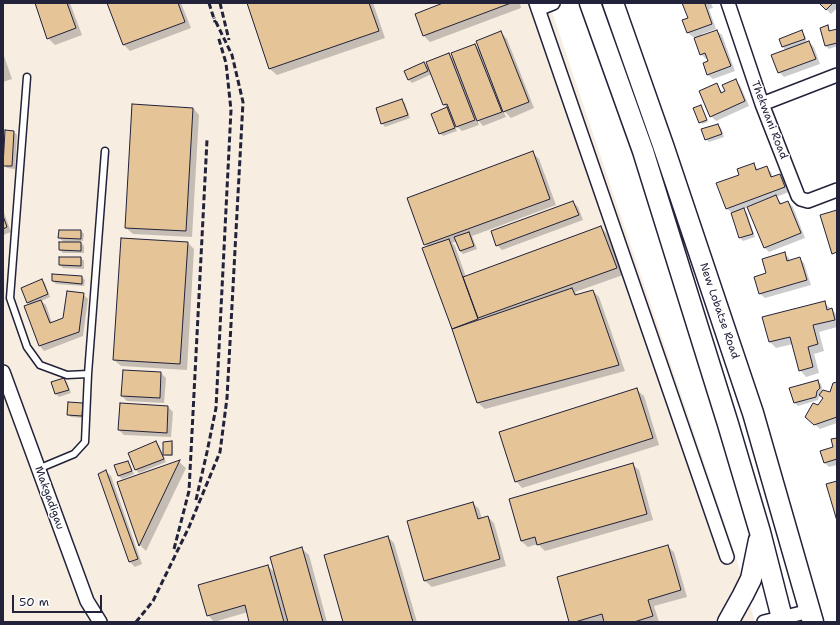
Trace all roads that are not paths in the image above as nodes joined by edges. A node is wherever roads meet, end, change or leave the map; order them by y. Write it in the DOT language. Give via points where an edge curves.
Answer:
graph roads {
  1 [pos="553,3"];
  2 [pos="590,3"];
  3 [pos="613,3"];
  4 [pos="728,3"];
  5 [pos="537,6"];
  6 [pos="837,75"];
  7 [pos="27,77"];
  8 [pos="762,104"];
  9 [pos="105,152"];
  10 [pos="837,190"];
  11 [pos="88,374"];
  12 [pos="4,375"];
  13 [pos="38,468"];
  14 [pos="760,532"];
  15 [pos="727,557"];
  16 [pos="812,617"];
  17 [pos="776,621"];
  18 [pos="100,622"];
  19 [pos="728,622"];
  1 -- 5 [label="street"];
  2 -- 14 [label="main road" via="643,151"];
  3 -- 16 [label="main road, New Lobatse Road" via="753,413"];
  4 -- 8 [label="street, Thekwani Road"];
  5 -- 15 [label="street"];
  6 -- 8 [label="street"];
  7 -- 11 [label="lane" via="10,298 27,347 40,365 67,375"];
  8 -- 10 [label="street, Thekwani Road" via="798,196 804,201 812,201"];
  9 -- 11 [label="lane"];
  11 -- 13 [label="lane" via="84,442 74,454"];
  12 -- 13 [label="street, Makgadigau"];
  13 -- 18 [label="street, Makgadigau" via="87,601"];
  14 -- 17 [label="main road"];
  14 -- 19 [label="main road" via="751,579"];
  16 -- 17 [label="street"];
}
